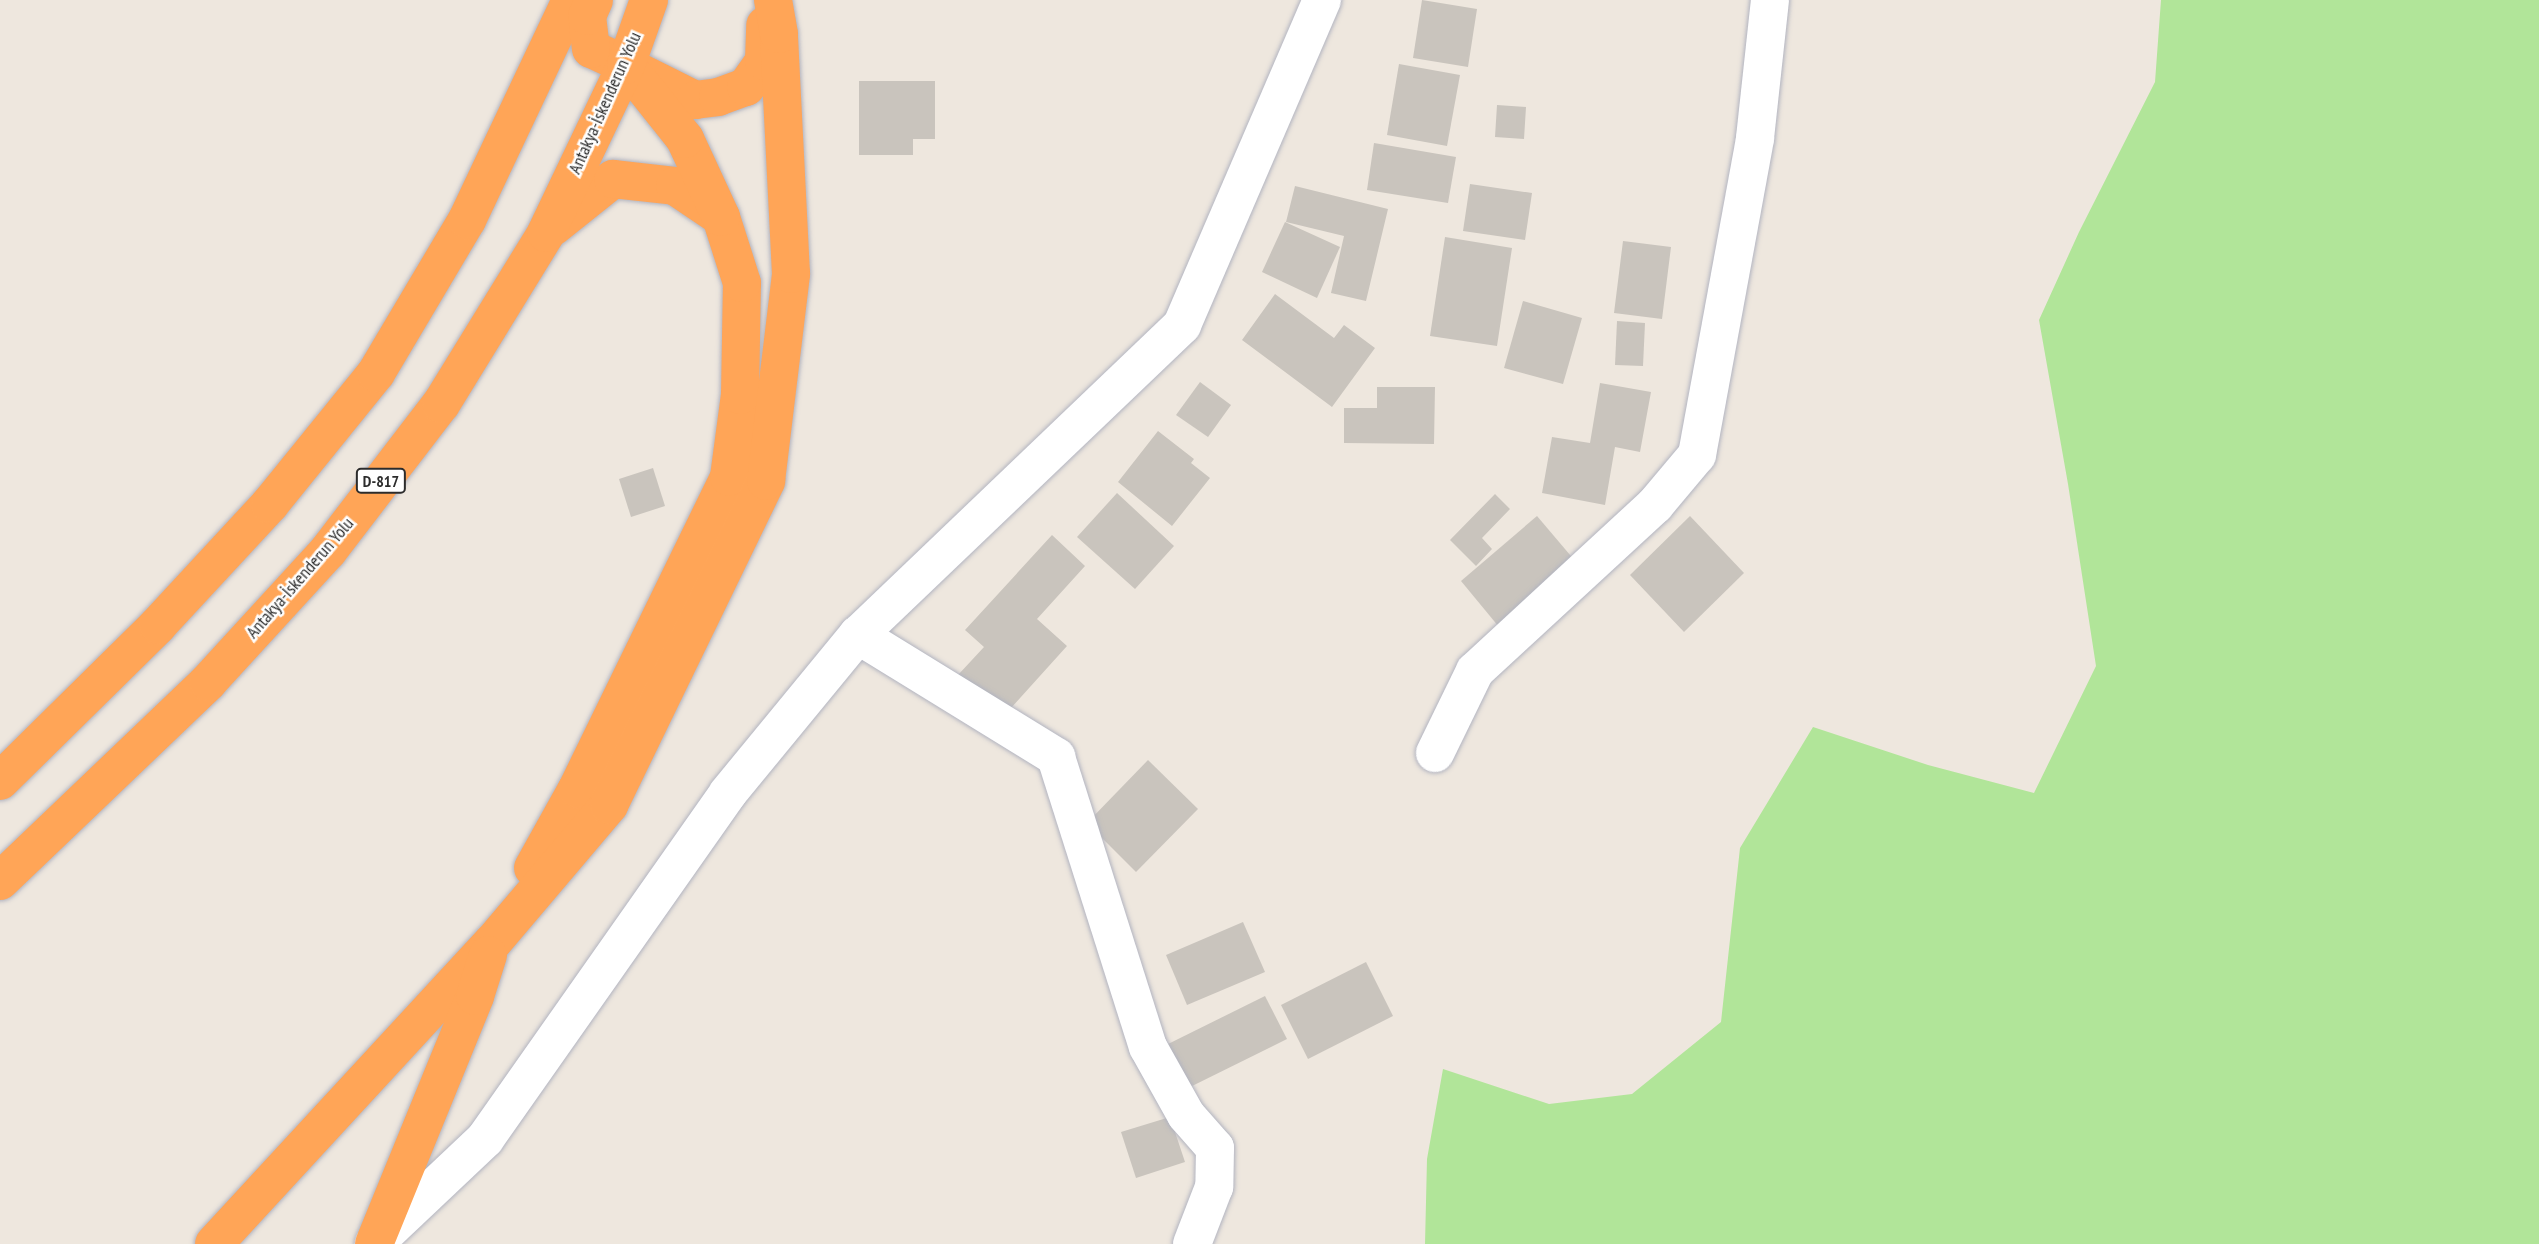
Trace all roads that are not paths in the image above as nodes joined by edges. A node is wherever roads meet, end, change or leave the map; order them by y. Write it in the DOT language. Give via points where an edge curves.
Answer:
graph roads {
  1 [pos="571,0"];
  2 [pos="594,0"];
  3 [pos="649,0"];
  4 [pos="766,0"];
  5 [pos="773,0"];
  6 [pos="1322,0"];
  7 [pos="1770,0"];
  8 [pos="626,65"];
  9 [pos="721,217"];
  10 [pos="546,233"];
  11 [pos="858,635"];
  12 [pos="1435,753"];
  13 [pos="0,781"];
  14 [pos="0,881"];
  15 [pos="493,942"];
  16 [pos="214,1244"];
  17 [pos="374,1244"];
  18 [pos="1192,1244"];
  1 -- 13 [label="highway" via="467,220 376,373 261,514 158,625"];
  2 -- 8 [label="highway" via="587,16 591,49"];
  3 -- 8 [label="highway, Antakya-İskenderun Yolu / D-817"];
  4 -- 8 [label="highway" via="764,61 746,87 695,100"];
  5 -- 15 [label="highway" via="779,34 791,274 766,481 609,805"];
  6 -- 11 [label="street" via="1182,325"];
  7 -- 12 [label="street" via="1755,138 1697,454 1655,505 1475,671"];
  8 -- 9 [label="highway" via="685,139"];
  8 -- 10 [label="highway, Antakya-İskenderun Yolu / D-817"];
  9 -- 10 [label="highway" via="675,186 613,179"];
  9 -- 15 [label="highway" via="743,283 740,395 729,477 577,789"];
  10 -- 14 [label="highway, Antakya-İskenderun Yolu / D-817" via="441,404 328,551 208,682"];
  11 -- 17 [label="street" via="728,793 485,1139"];
  11 -- 18 [label="street" via="1056,757 1148,1047 1186,1115 1215,1148 1214,1187"];
  15 -- 16 [label="highway"];
  15 -- 17 [label="highway"];
}
